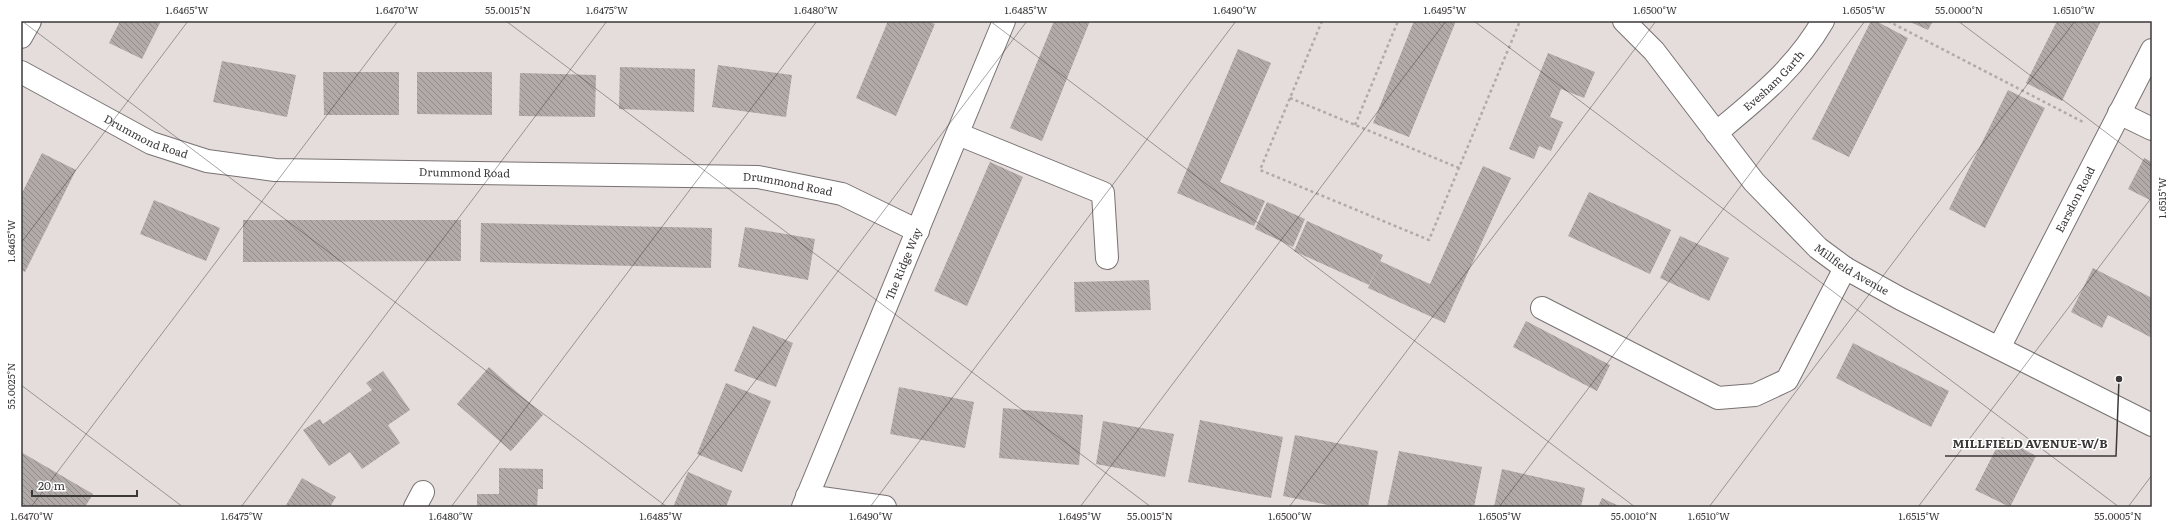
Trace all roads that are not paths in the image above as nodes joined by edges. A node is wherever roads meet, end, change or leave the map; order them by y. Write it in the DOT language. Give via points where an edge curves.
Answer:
graph roads {
  1 [pos="30,21"];
  2 [pos="1004,21"];
  3 [pos="1624,21"];
  4 [pos="1822,21"];
  5 [pos="21,37"];
  6 [pos="2152,50"];
  7 [pos="21,72"];
  8 [pos="2119,113"];
  9 [pos="2152,129"];
  10 [pos="1716,133"];
  11 [pos="958,134"];
  12 [pos="918,231"];
  13 [pos="1107,258"];
  14 [pos="1845,268"];
  15 [pos="1542,308"];
  16 [pos="1999,348"];
  17 [pos="2152,425"];
  18 [pos="805,502"];
  19 [pos="885,507"];
  1 -- 5 [label="street"];
  2 -- 11 [label="street, The Ridge Way"];
  3 -- 10 [label="street, Millfield Avenue" via="1654,52"];
  4 -- 10 [label="street, Evesham Garth" via="1809,46 1771,88"];
  6 -- 8 [label="street, Earsdon Road"];
  7 -- 12 [label="street, Drummond Road" via="151,143 207,162 275,170 758,177 842,194"];
  8 -- 9 [label="street"];
  8 -- 16 [label="street, Earsdon Road"];
  10 -- 14 [label="street, Millfield Avenue" via="1754,182 1818,248"];
  11 -- 12 [label="street, The Ridge Way"];
  11 -- 13 [label="street" via="1103,193"];
  12 -- 18 [label="street, The Ridge Way"];
  14 -- 15 [label="street" via="1787,380 1755,395 1718,398"];
  14 -- 16 [label="street, Millfield Avenue"];
  16 -- 17 [label="street, Millfield Avenue"];
  18 -- 19 [label="street"];
}
